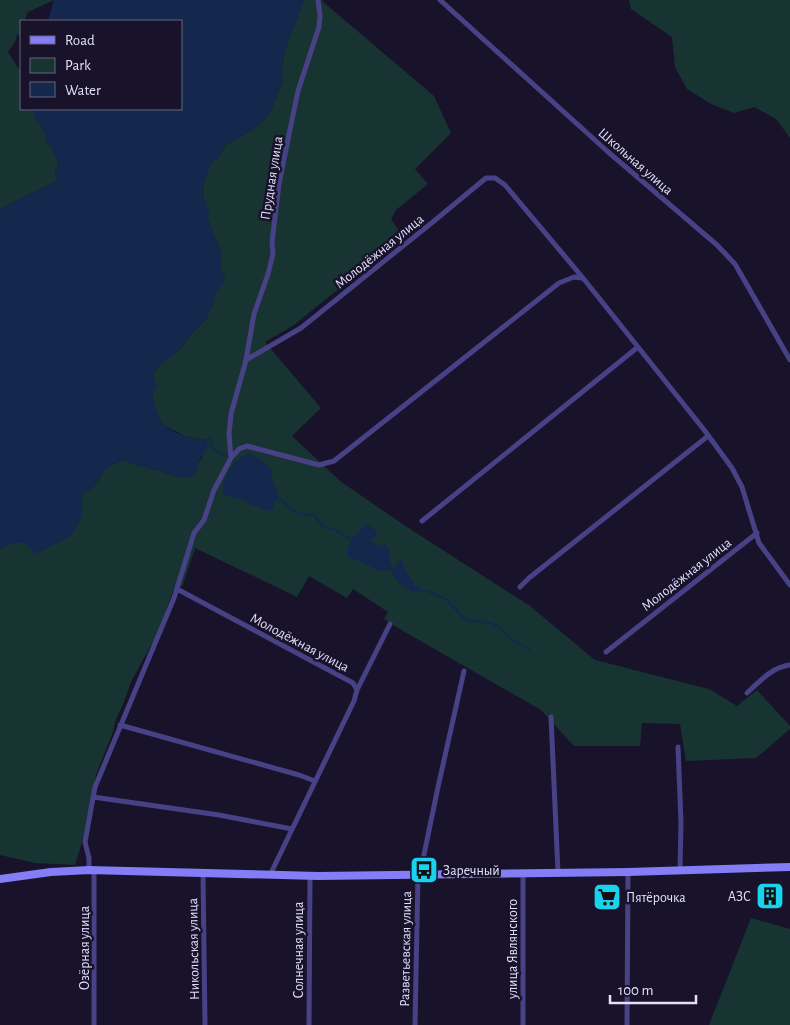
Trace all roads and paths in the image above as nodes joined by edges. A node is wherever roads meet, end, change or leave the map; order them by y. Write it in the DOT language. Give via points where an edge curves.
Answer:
graph roads {
  1 [pos="318,0"];
  2 [pos="440,0"];
  3 [pos="583,278"];
  4 [pos="638,347"];
  5 [pos="246,360"];
  6 [pos="790,360"];
  7 [pos="708,436"];
  8 [pos="231,458"];
  9 [pos="422,521"];
  10 [pos="757,533"];
  11 [pos="790,585"];
  12 [pos="520,587"];
  13 [pos="177,588"];
  14 [pos="390,624"];
  15 [pos="606,652"];
  16 [pos="790,665"];
  17 [pos="464,671"];
  18 [pos="357,690"];
  19 [pos="747,693"];
  20 [pos="551,717"];
  21 [pos="120,725"];
  22 [pos="678,747"];
  23 [pos="315,781"];
  24 [pos="93,797"];
  25 [pos="292,829"];
  26 [pos="790,867"];
  27 [pos="680,870"];
  28 [pos="92,871"];
  29 [pos="558,872"];
  30 [pos="628,872"];
  31 [pos="523,873"];
  32 [pos="203,874"];
  33 [pos="419,874"];
  34 [pos="270,875"];
  35 [pos="310,876"];
  36 [pos="0,879"];
  37 [pos="94,1025"];
  38 [pos="205,1025"];
  39 [pos="309,1025"];
  40 [pos="415,1025"];
  41 [pos="523,1025"];
  42 [pos="627,1025"];
  1 -- 5 [label="street, Прудная улица" via="319,27 295,107 279,184 273,254 254,314"];
  2 -- 6 [label="street, Школьная улица" via="735,264"];
  3 -- 4 [label="street, Молодёжная улица"];
  3 -- 5 [label="street, Молодёжная улица" via="505,185 495,178 486,178 301,328"];
  3 -- 8 [label="street" via="574,277 559,283 334,460 319,464 247,446"];
  4 -- 7 [label="street, Молодёжная улица"];
  4 -- 9 [label="street"];
  5 -- 8 [label="street" via="231,414"];
  7 -- 10 [label="street, Молодёжная улица" via="742,487"];
  7 -- 12 [label="street"];
  8 -- 13 [label="street" via="214,490 204,520 194,534"];
  10 -- 11 [label="street, Молодёжная улица" via="758,543"];
  10 -- 15 [label="street, Молодёжная улица"];
  13 -- 18 [label="street, Молодёжная улица" via="353,683"];
  13 -- 21 [label="street"];
  14 -- 18 [label="street, Молодёжная улица"];
  16 -- 19 [label="street" via="780,666"];
  17 -- 33 [label="street, Разветьевская улица"];
  18 -- 23 [label="street, Молодёжная улица"];
  20 -- 29 [label="street"];
  21 -- 23 [label="street"];
  21 -- 24 [label="street"];
  22 -- 27 [label="street"];
  23 -- 25 [label="street, Молодёжная улица"];
  24 -- 25 [label="street"];
  24 -- 28 [label="street, Озёрная улица" via="85,842"];
  25 -- 34 [label="street, Молодёжная улица"];
  26 -- 27 [label="street"];
  27 -- 30 [label="street"];
  28 -- 32 [label="street"];
  28 -- 36 [label="street" via="51,872"];
  28 -- 37 [label="street, Озёрная улица"];
  29 -- 30 [label="street"];
  29 -- 31 [label="street"];
  30 -- 42 [label="street"];
  31 -- 33 [label="street"];
  31 -- 41 [label="street, улица Являнского"];
  32 -- 34 [label="street"];
  32 -- 38 [label="street, Никольская улица"];
  33 -- 35 [label="street"];
  33 -- 40 [label="street, Разветьевская улица"];
  34 -- 35 [label="street"];
  35 -- 39 [label="street, Солнечная улица"];
}
